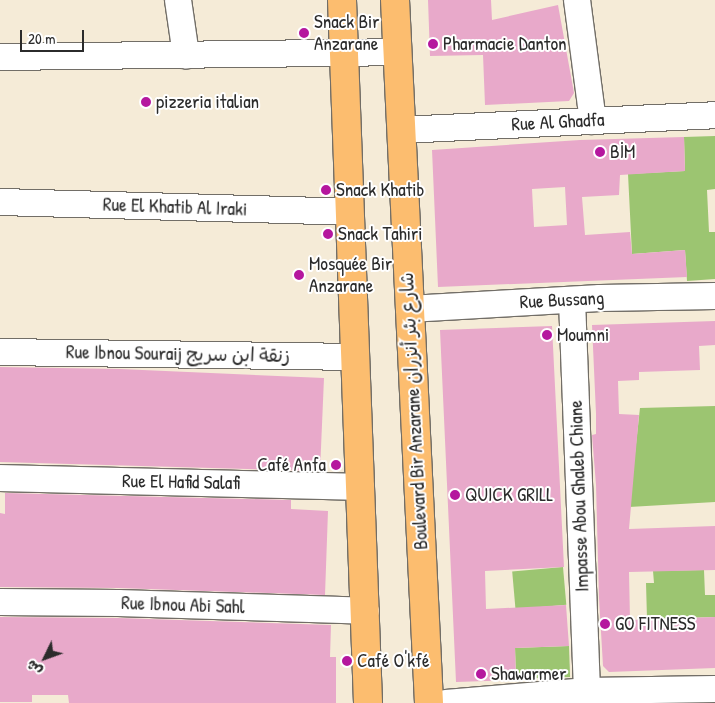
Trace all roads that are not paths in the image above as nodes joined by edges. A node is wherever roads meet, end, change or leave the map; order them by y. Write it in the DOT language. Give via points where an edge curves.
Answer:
graph roads {
  1 [pos="178,0"];
  2 [pos="342,0"];
  3 [pos="394,0"];
  4 [pos="577,0"];
  5 [pos="344,52"];
  6 [pos="397,52"];
  7 [pos="186,55"];
  8 [pos="0,57"];
  9 [pos="715,115"];
  10 [pos="593,121"];
  11 [pos="401,130"];
  12 [pos="0,202"];
  13 [pos="350,212"];
  14 [pos="715,296"];
  15 [pos="572,300"];
  16 [pos="409,309"];
  17 [pos="0,352"];
  18 [pos="356,357"];
  19 [pos="0,478"];
  20 [pos="361,486"];
  21 [pos="0,602"];
  22 [pos="366,611"];
  23 [pos="715,689"];
  24 [pos="587,691"];
  25 [pos="368,703"];
  26 [pos="429,703"];
  27 [pos="446,703"];
  1 -- 7 [label="street"];
  2 -- 5 [label="main road"];
  3 -- 6 [label="main road, Boulevard Bir Anzarane شارع بئر أنزران"];
  4 -- 10 [label="street"];
  5 -- 6 [label="street"];
  5 -- 7 [label="street"];
  5 -- 13 [label="main road"];
  6 -- 11 [label="main road, Boulevard Bir Anzarane شارع بئر أنزران"];
  7 -- 8 [label="street"];
  9 -- 10 [label="street, Rue Al Ghadfa"];
  10 -- 11 [label="street, Rue Al Ghadfa"];
  11 -- 16 [label="main road, Boulevard Bir Anzarane شارع بئر أنزران"];
  12 -- 13 [label="street, Rue El Khatib Al Iraki"];
  13 -- 18 [label="main road"];
  14 -- 15 [label="street, Rue Bussang"];
  15 -- 16 [label="street, Rue Bussang"];
  15 -- 24 [label="street, Impasse Abou Ghaleb Chiane"];
  16 -- 26 [label="main road, Boulevard Bir Anzarane شارع بئر أنزران"];
  17 -- 18 [label="street, Rue Ibnou Souraij زنقة ابن سريج"];
  18 -- 20 [label="main road"];
  19 -- 20 [label="street, Rue El Hafid Salafi"];
  20 -- 22 [label="main road"];
  21 -- 22 [label="street, Rue Ibnou Abi Sahl"];
  22 -- 25 [label="main road"];
  23 -- 24 [label="street"];
  24 -- 27 [label="street"];
}
